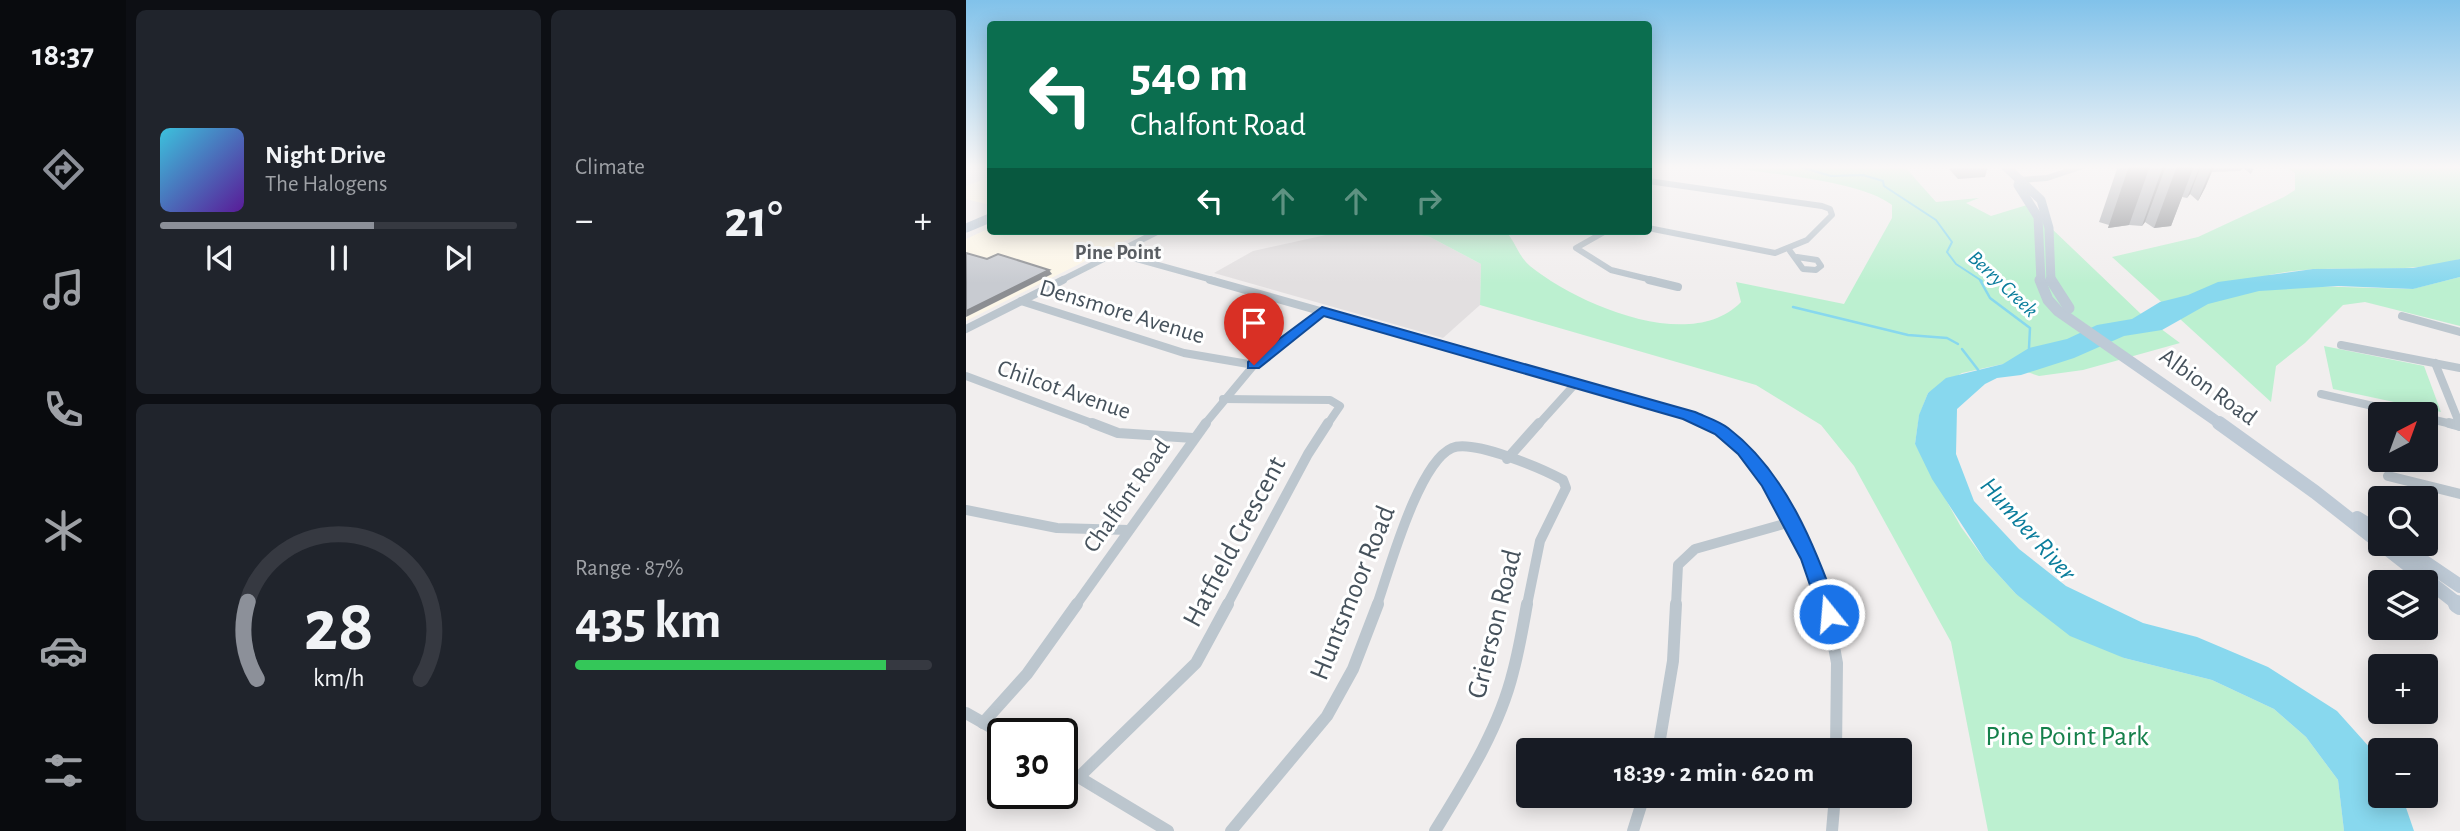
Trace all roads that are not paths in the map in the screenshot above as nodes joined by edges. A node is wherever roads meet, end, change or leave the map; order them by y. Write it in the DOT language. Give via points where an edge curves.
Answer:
graph roads {
  1 [pos="1803,205"];
  2 [pos="2042,205"];
  3 [pos="1652,229"];
  4 [pos="1150,235"];
  5 [pos="1599,235"];
  6 [pos="1115,253"];
  7 [pos="1678,287"];
  8 [pos="1021,301"];
  9 [pos="1322,311"];
  10 [pos="2402,316"];
  11 [pos="966,329"];
  12 [pos="2460,332"];
  13 [pos="2342,345"];
  14 [pos="2435,363"];
  15 [pos="1254,365"];
  16 [pos="2460,368"];
  17 [pos="966,376"];
  18 [pos="1576,383"];
  19 [pos="2321,394"];
  20 [pos="1223,399"];
  21 [pos="2368,405"];
  22 [pos="2438,421"];
  23 [pos="2460,426"];
  24 [pos="1193,438"];
  25 [pos="1507,459"];
  26 [pos="2388,477"];
  27 [pos="2315,492"];
  28 [pos="2460,494"];
  29 [pos="966,510"];
  30 [pos="1791,522"];
  31 [pos="2368,525"];
  32 [pos="1129,530"];
  33 [pos="2416,556"];
  34 [pos="2460,586"];
  35 [pos="2460,606"];
  36 [pos="966,713"];
  37 [pos="983,723"];
  38 [pos="987,725"];
  39 [pos="1660,738"];
  40 [pos="1836,738"];
  41 [pos="1079,777"];
  42 [pos="1640,808"];
  43 [pos="1834,808"];
  44 [pos="1168,831"];
  45 [pos="1231,831"];
  46 [pos="1435,831"];
  47 [pos="1633,831"];
  48 [pos="1832,831"];
  1 -- 3 [label="street" via="1830,209 1832,215 1793,254 1751,251"];
  2 -- 27 [label="main road, Albion Road" via="2047,275 2076,314 2075,320"];
  4 -- 6 [label="street"];
  5 -- 7 [label="street" via="1576,248 1611,270"];
  6 -- 8 [label="street"];
  6 -- 9 [label="street"];
  8 -- 11 [label="street"];
  8 -- 15 [label="street, Densmore Avenue" via="1184,354"];
  9 -- 15 [label="street, Chalfont Road"];
  9 -- 18 [label="street"];
  10 -- 12 [label="street"];
  13 -- 14 [label="street"];
  14 -- 16 [label="street"];
  14 -- 23 [label="street"];
  15 -- 20 [label="street, Chalfont Road"];
  17 -- 24 [label="street, Chilcot Avenue" via="1118,433"];
  18 -- 25 [label="street"];
  18 -- 30 [label="street" via="1689,415 1720,430 1744,450"];
  19 -- 21 [label="street"];
  20 -- 24 [label="street, Chalfont Road"];
  20 -- 41 [label="street, Hatfield Crescent" via="1331,400 1340,406 1308,454 1196,663"];
  22 -- 23 [label="street"];
  24 -- 32 [label="street, Chalfont Road"];
  25 -- 45 [label="street, Huntsmoor Road" via="1462,446 1446,452 1432,468 1357,661 1338,698"];
  25 -- 46 [label="street, Grierson Road" via="1560,477 1566,488 1540,541 1503,702 1472,771"];
  26 -- 28 [label="street"];
  27 -- 31 [label="main road, Albion Road"];
  27 -- 35 [label="main road, Albion Road"];
  29 -- 32 [label="street" via="1057,528"];
  30 -- 39 [label="street" via="1695,549 1678,565 1674,661"];
  30 -- 40 [label="street" via="1819,583 1833,634 1838,677"];
  32 -- 37 [label="street, Chalfont Road" via="1027,674"];
  33 -- 34 [label="main road"];
  36 -- 37 [label="street"];
  37 -- 38 [label="street"];
  41 -- 44 [label="street"];
  42 -- 47 [label="street"];
  43 -- 48 [label="street"];
}
